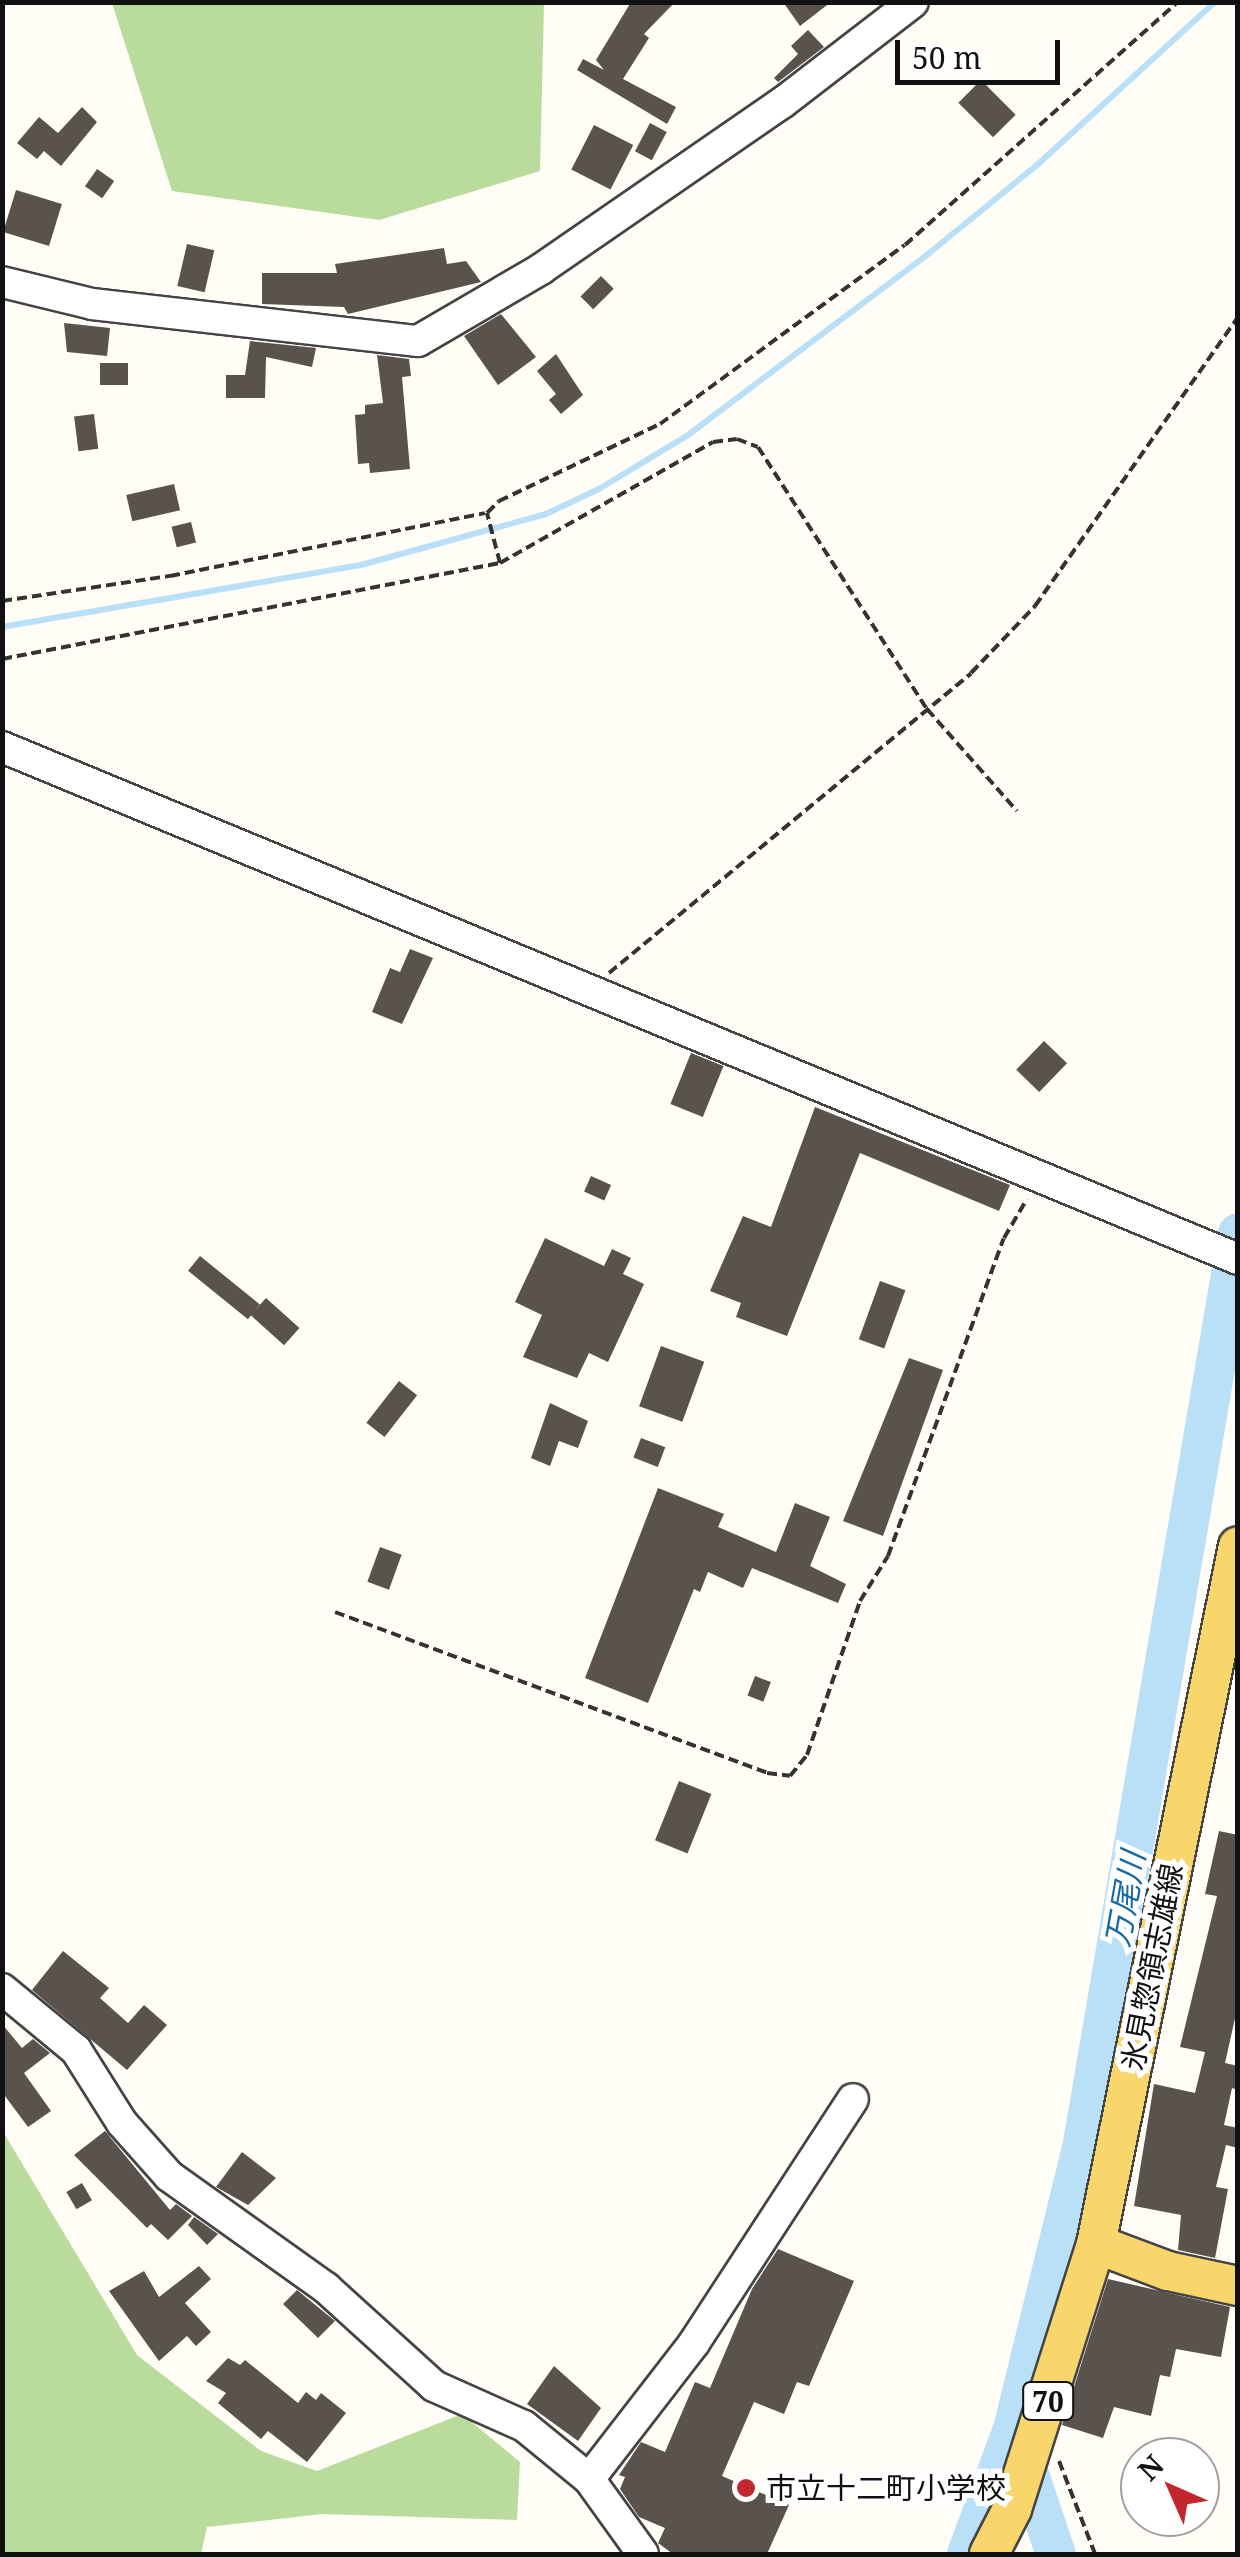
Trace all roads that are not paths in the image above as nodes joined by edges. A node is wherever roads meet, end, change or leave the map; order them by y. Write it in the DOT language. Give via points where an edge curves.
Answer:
graph roads {
  1 [pos="913,2"];
  2 [pos="2,282"];
  3 [pos="2,747"];
  4 [pos="1238,1259"];
  5 [pos="1238,1546"];
  6 [pos="1232,1600"];
  7 [pos="2,1989"];
  8 [pos="853,2099"];
  9 [pos="1096,2244"];
  10 [pos="1238,2286"];
  11 [pos="589,2479"];
  12 [pos="626,2550"];
  13 [pos="990,2554"];
  1 -- 2 [label="street" via="782,103 570,249 418,341 92,304"];
  3 -- 4 [label="street"];
  5 -- 6 [label="main road, 氷見惣領志雄線"];
  6 -- 9 [label="main road, 氷見惣領志雄線"];
  7 -- 11 [label="street" via="76,2050 122,2123 169,2176 326,2288 434,2386 524,2426"];
  8 -- 11 [label="street" via="694,2344"];
  9 -- 10 [label="main road" via="1168,2272"];
  9 -- 13 [label="main road, 70" via="1043,2418"];
  11 -- 12 [label="street"];
}
